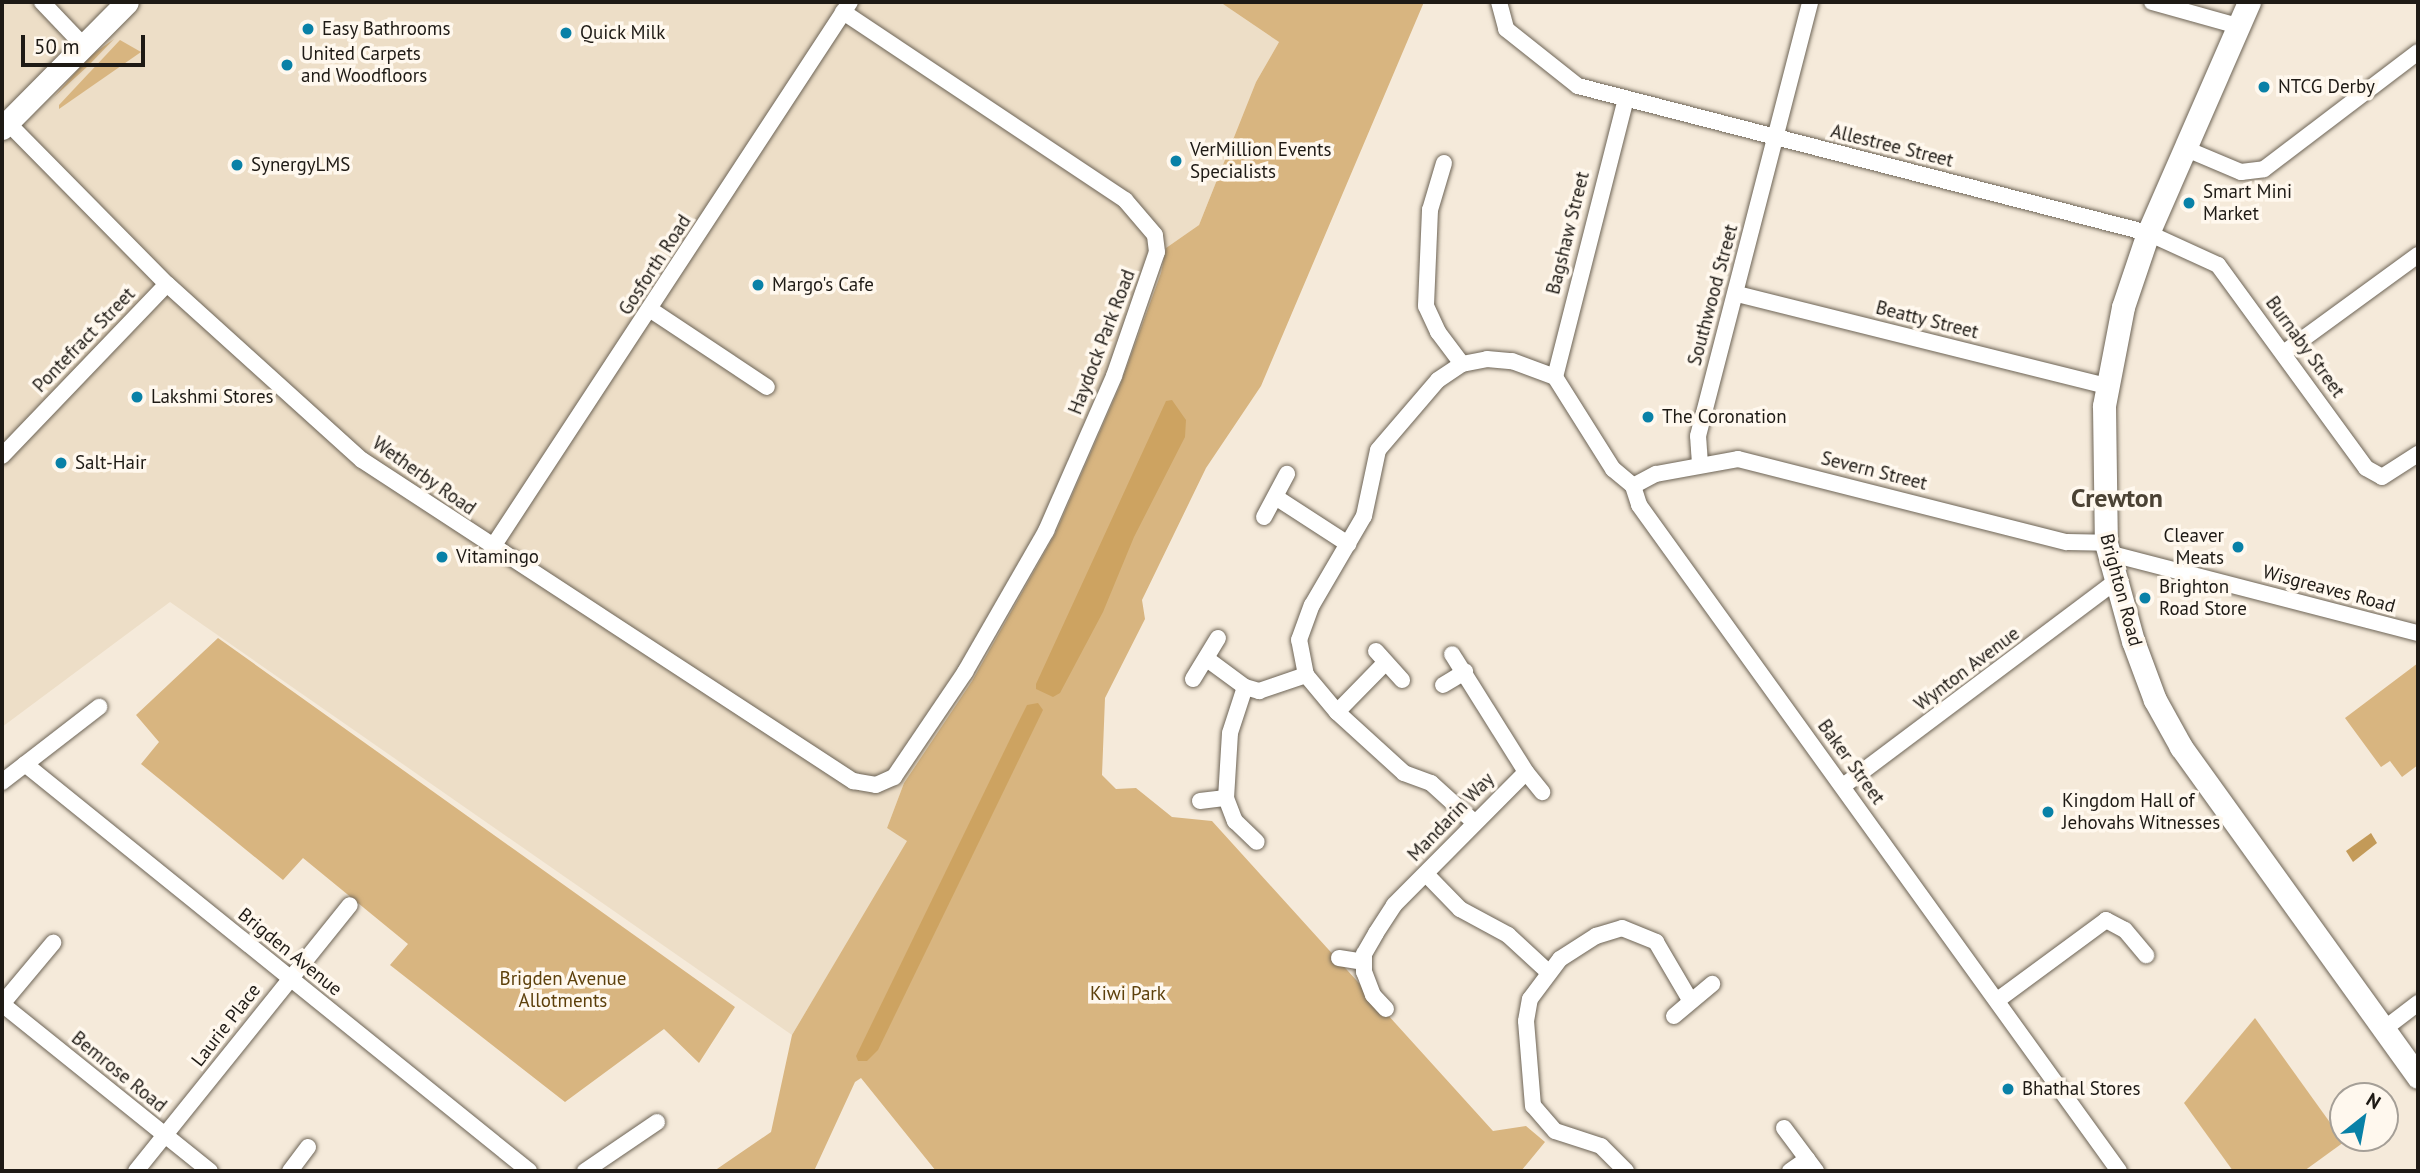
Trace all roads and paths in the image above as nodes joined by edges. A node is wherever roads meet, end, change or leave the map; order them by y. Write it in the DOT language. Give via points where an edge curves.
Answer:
graph roads {
  1 [pos="42,2"];
  2 [pos="127,2"];
  3 [pos="1499,2"];
  4 [pos="1810,2"];
  5 [pos="2152,2"];
  6 [pos="2249,2"];
  7 [pos="846,7"];
  8 [pos="2238,26"];
  9 [pos="83,45"];
  10 [pos="2418,52"];
  11 [pos="1626,99"];
  12 [pos="4,125"];
  13 [pos="1775,138"];
  14 [pos="2184,148"];
  15 [pos="1444,163"];
  16 [pos="2148,233"];
  17 [pos="2418,255"];
  18 [pos="167,284"];
  19 [pos="1737,294"];
  20 [pos="651,310"];
  21 [pos="2285,352"];
  22 [pos="1462,364"];
  23 [pos="1555,377"];
  24 [pos="2107,386"];
  25 [pos="767,387"];
  26 [pos="2418,454"];
  27 [pos="2,456"];
  28 [pos="1700,464"];
  29 [pos="1287,474"];
  30 [pos="1633,486"];
  31 [pos="1277,498"];
  32 [pos="1264,517"];
  33 [pos="1348,544"];
  34 [pos="492,548"];
  35 [pos="2107,548"];
  36 [pos="2115,583"];
  37 [pos="2418,633"];
  38 [pos="1218,638"];
  39 [pos="1451,654"];
  40 [pos="1207,659"];
  41 [pos="1465,672"];
  42 [pos="1306,675"];
  43 [pos="1193,679"];
  44 [pos="1402,680"];
  45 [pos="1443,685"];
  46 [pos="1245,687"];
  47 [pos="99,707"];
  48 [pos="1337,712"];
  49 [pos="26,764"];
  50 [pos="1526,772"];
  51 [pos="2,782"];
  52 [pos="876,785"];
  53 [pos="1843,786"];
  54 [pos="1542,792"];
  55 [pos="1226,798"];
  56 [pos="1200,801"];
  57 [pos="1474,822"];
  58 [pos="1257,842"];
  59 [pos="1426,874"];
  60 [pos="349,905"];
  61 [pos="54,950"];
  62 [pos="2146,955"];
  63 [pos="1339,958"];
  64 [pos="1363,962"];
  65 [pos="1547,971"];
  66 [pos="289,978"];
  67 [pos="1712,984"];
  68 [pos="1998,999"];
  69 [pos="1690,1000"];
  70 [pos="2418,1003"];
  71 [pos="2,1004"];
  72 [pos="1387,1009"];
  73 [pos="1674,1016"];
  74 [pos="2384,1029"];
  75 [pos="2418,1077"];
  76 [pos="657,1122"];
  77 [pos="1784,1128"];
  78 [pos="165,1136"];
  79 [pos="308,1147"];
  80 [pos="1811,1165"];
  81 [pos="136,1171"];
  82 [pos="210,1171"];
  83 [pos="290,1171"];
  84 [pos="529,1171"];
  85 [pos="585,1171"];
  86 [pos="1626,1171"];
  87 [pos="1790,1171"];
  88 [pos="2119,1171"];
  1 -- 9 [label="street"];
  2 -- 9 [label="street"];
  3 -- 11 [label="street, Allestree Street" via="1506,29 1533,54 1578,86"];
  4 -- 13 [label="street, Southwood Street"];
  5 -- 8 [label="street"];
  6 -- 8 [label="street, Brighton Road"];
  7 -- 20 [label="street, Gosforth Road"];
  7 -- 52 [label="street, Haydock Park Road" via="1125,200 1155,235 1157,253 1114,376 1046,531 944,703 894,777"];
  8 -- 14 [label="street, Brighton Road"];
  9 -- 12 [label="street"];
  10 -- 14 [label="street" via="2264,169 2241,172"];
  11 -- 13 [label="street, Allestree Street"];
  11 -- 23 [label="street, Bagshaw Street"];
  12 -- 18 [label="street, Wetherby Road"];
  13 -- 16 [label="street, Allestree Street"];
  13 -- 19 [label="street, Southwood Street"];
  14 -- 16 [label="street, Brighton Road"];
  15 -- 22 [label="street" via="1430,210 1426,306 1438,332"];
  16 -- 21 [label="street, Burnaby Street" via="2218,265"];
  16 -- 24 [label="street, Brighton Road" via="2123,307"];
  17 -- 21 [label="street"];
  18 -- 27 [label="street, Pontefract Street"];
  18 -- 34 [label="street, Wetherby Road" via="362,460"];
  19 -- 24 [label="street, Beatty Street"];
  19 -- 28 [label="street, Southwood Street" via="1698,436"];
  20 -- 25 [label="street"];
  20 -- 34 [label="street, Gosforth Road"];
  21 -- 26 [label="street, Burnaby Street" via="2374,475 2392,473"];
  22 -- 23 [label="street" via="1501,359"];
  22 -- 33 [label="street" via="1438,380 1377,450 1364,516"];
  23 -- 30 [label="street, Baker Street" via="1612,469"];
  24 -- 35 [label="street, Brighton Road" via="2102,463"];
  28 -- 30 [label="street, Severn Street"];
  28 -- 35 [label="street, Severn Street" via="1738,458 2067,542"];
  29 -- 31 [label="street"];
  30 -- 53 [label="street, Baker Street" via="1639,505"];
  31 -- 32 [label="street"];
  31 -- 33 [label="street"];
  33 -- 42 [label="street" via="1301,630 1300,657"];
  34 -- 52 [label="street, Wetherby Road" via="853,781"];
  35 -- 36 [label="street, Brighton Road"];
  35 -- 37 [label="street, Wisgreaves Road"];
  36 -- 53 [label="street, Wynton Avenue"];
  36 -- 74 [label="street, Brighton Road" via="2155,700 2181,747"];
  38 -- 40 [label="street"];
  39 -- 41 [label="street"];
  40 -- 43 [label="street"];
  40 -- 46 [label="street"];
  41 -- 45 [label="street"];
  41 -- 50 [label="street"];
  42 -- 46 [label="street" via="1273,689"];
  42 -- 48 [label="street"];
  44 -- 48 [label="street" via="1380,657"];
  46 -- 55 [label="street" via="1230,733"];
  47 -- 49 [label="street"];
  48 -- 57 [label="street" via="1404,773 1431,783"];
  49 -- 51 [label="street"];
  49 -- 66 [label="street, Brigden Avenue"];
  50 -- 54 [label="street"];
  50 -- 57 [label="street, Mandarin Way"];
  53 -- 68 [label="street, Baker Street"];
  55 -- 56 [label="street"];
  55 -- 58 [label="street" via="1234,821"];
  57 -- 59 [label="street, Mandarin Way"];
  59 -- 64 [label="street, Mandarin Way" via="1394,905"];
  59 -- 65 [label="street" via="1460,909 1508,936"];
  60 -- 66 [label="street, Laurie Place"];
  61 -- 71 [label="street, Bemrose Road"];
  62 -- 68 [label="street" via="2125,930 2106,920"];
  63 -- 64 [label="street"];
  64 -- 72 [label="street" via="1373,995"];
  65 -- 69 [label="street" via="1596,936 1629,929 1647,935 1664,950"];
  65 -- 86 [label="street" via="1527,1011 1530,1097 1555,1131 1601,1146"];
  66 -- 78 [label="street, Laurie Place"];
  66 -- 84 [label="street, Brigden Avenue"];
  67 -- 69 [label="street"];
  68 -- 88 [label="street, Baker Street"];
  69 -- 73 [label="street"];
  70 -- 74 [label="street"];
  71 -- 78 [label="street, Bemrose Road"];
  74 -- 75 [label="street, Brighton Road"];
  76 -- 85 [label="street"];
  77 -- 80 [label="street"];
  78 -- 81 [label="street, Laurie Place"];
  78 -- 82 [label="street, Bemrose Road"];
  79 -- 83 [label="street"];
  80 -- 87 [label="street"];
}
